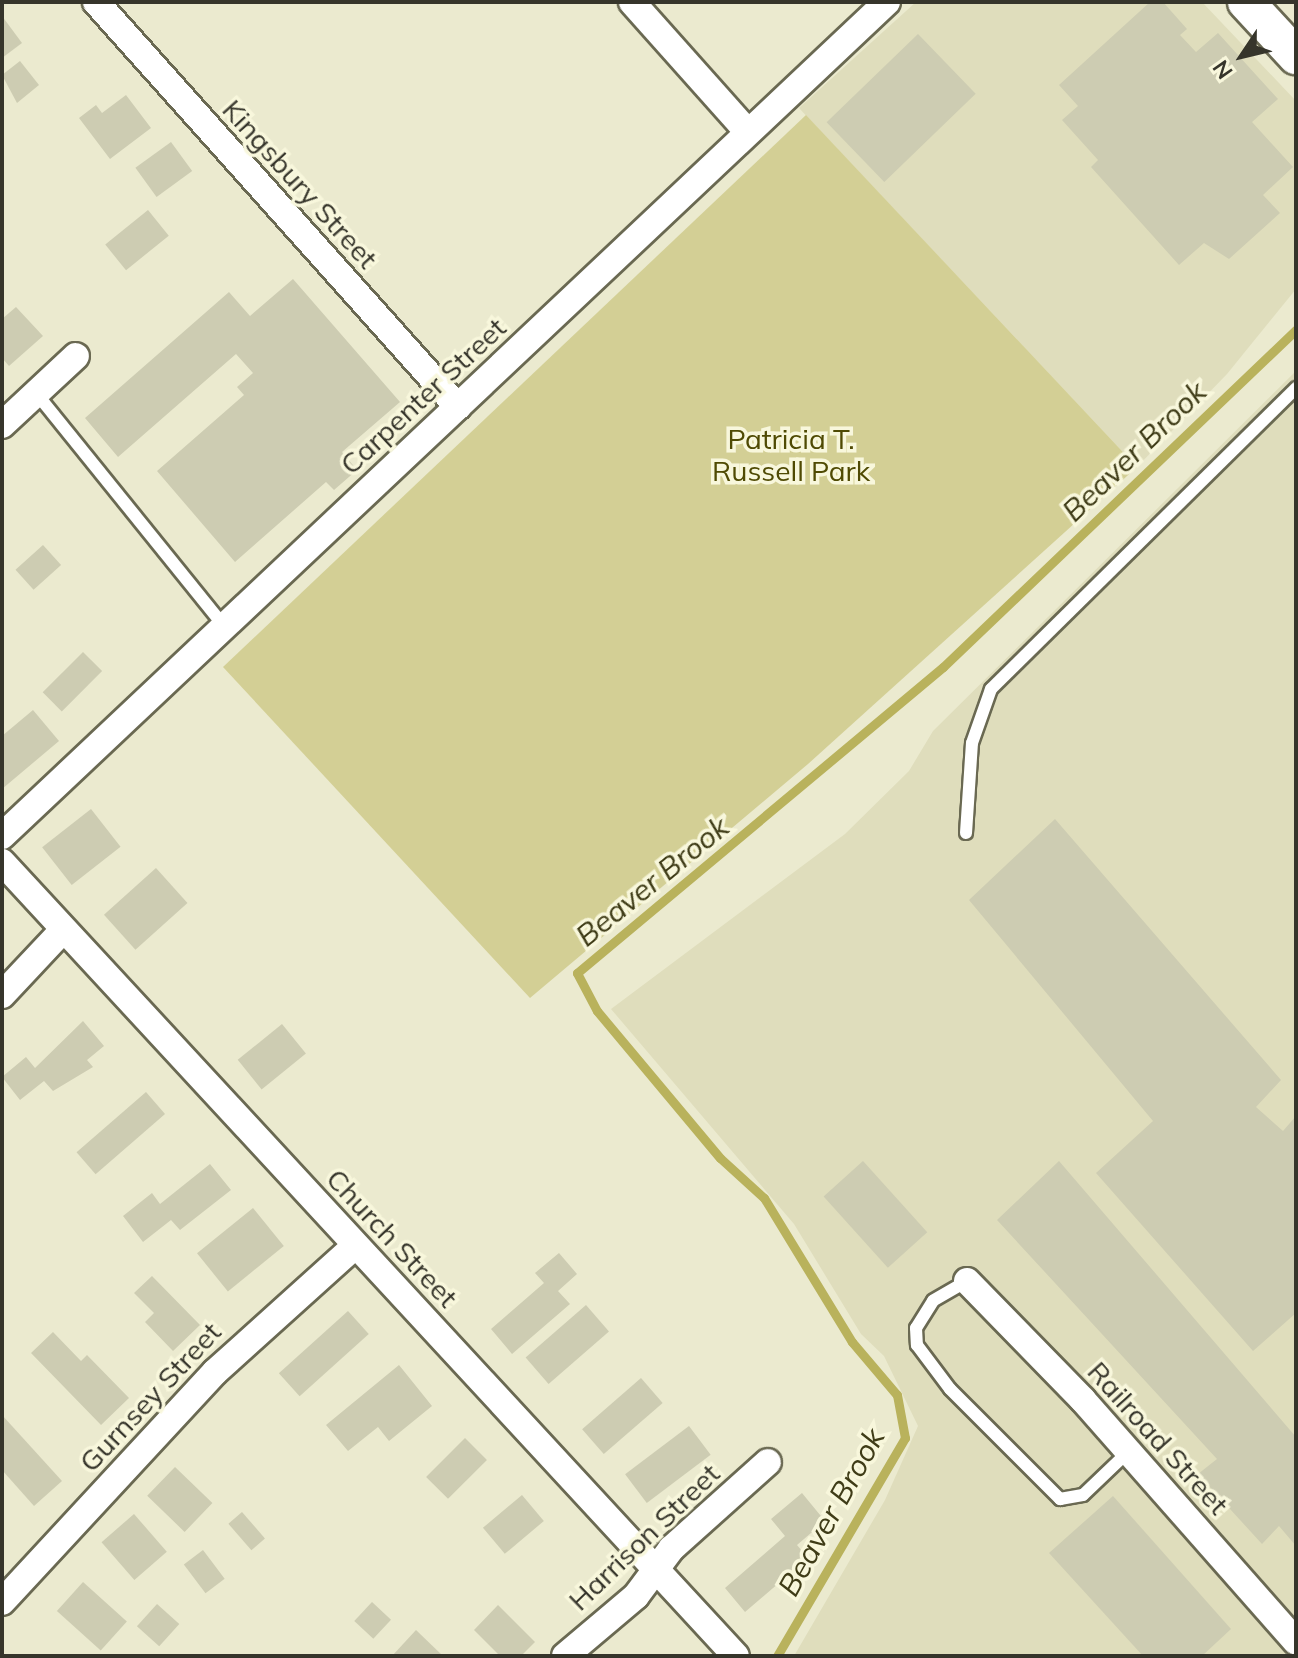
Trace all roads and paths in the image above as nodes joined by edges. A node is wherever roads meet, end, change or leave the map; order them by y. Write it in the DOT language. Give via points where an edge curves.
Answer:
graph roads {
  1 [pos="96,2"];
  2 [pos="632,2"];
  3 [pos="887,2"];
  4 [pos="1246,2"];
  5 [pos="1296,56"];
  6 [pos="747,131"];
  7 [pos="76,356"];
  8 [pos="1296,388"];
  9 [pos="36,393"];
  10 [pos="458,407"];
  11 [pos="2,425"];
  12 [pos="224,626"];
  13 [pos="966,833"];
  14 [pos="2,836"];
  15 [pos="2,862"];
  16 [pos="63,930"];
  17 [pos="2,995"];
  18 [pos="355,1246"];
  19 [pos="967,1281"];
  20 [pos="1129,1451"];
  21 [pos="768,1462"];
  22 [pos="656,1570"];
  23 [pos="2,1602"];
  24 [pos="1296,1642"];
  25 [pos="565,1656"];
  26 [pos="736,1656"];
  27 [pos="1281,1656"];
  1 -- 10 [label="street, Kingsbury Street"];
  2 -- 6 [label="street"];
  3 -- 6 [label="street, Carpenter Street"];
  4 -- 5 [label="street"];
  6 -- 10 [label="street, Carpenter Street"];
  7 -- 9 [label="street"];
  8 -- 13 [label="lane" via="991,689 972,743"];
  9 -- 11 [label="street"];
  9 -- 12 [label="lane"];
  10 -- 12 [label="street, Carpenter Street"];
  12 -- 14 [label="street, Carpenter Street"];
  15 -- 16 [label="street, Church Street"];
  16 -- 17 [label="street"];
  16 -- 18 [label="street, Church Street"];
  18 -- 22 [label="street, Church Street"];
  18 -- 23 [label="street, Gurnsey Street" via="215,1372"];
  19 -- 20 [label="street, Railroad Street"];
  19 -- 20 [label="lane" via="933,1301 916,1328 925,1359 961,1401 1060,1499 1083,1495"];
  20 -- 24 [label="street, Railroad Street"];
  21 -- 22 [label="street, Harrison Street"];
  22 -- 25 [label="street, Harrison Street"];
  22 -- 26 [label="street, Church Street"];
  24 -- 27 [label="street"];
}
